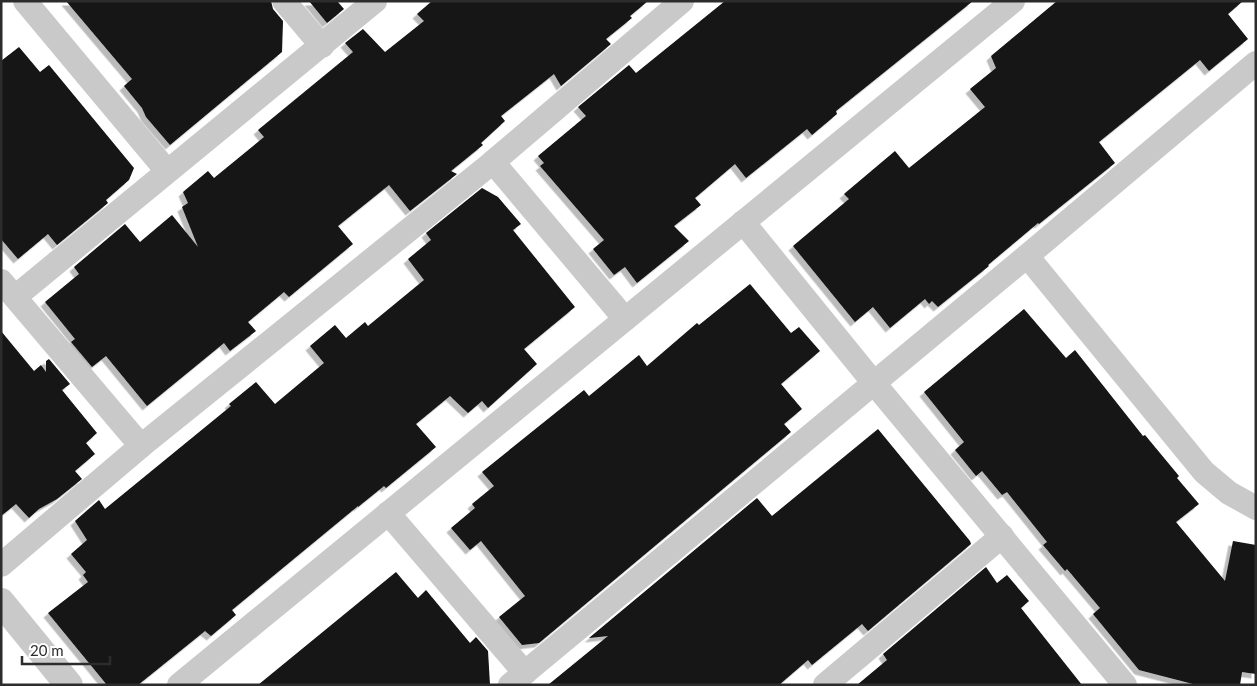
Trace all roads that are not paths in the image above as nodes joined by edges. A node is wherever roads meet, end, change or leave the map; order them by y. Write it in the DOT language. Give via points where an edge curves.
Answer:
graph roads {
  1 [pos="25,1"];
  2 [pos="284,1"];
  3 [pos="375,1"];
  4 [pos="682,1"];
  5 [pos="1013,1"];
  6 [pos="322,46"];
  7 [pos="1256,63"];
  8 [pos="493,162"];
  9 [pos="167,171"];
  10 [pos="743,222"];
  11 [pos="1027,256"];
  12 [pos="8,289"];
  13 [pos="625,319"];
  14 [pos="873,382"];
  15 [pos="141,446"];
  16 [pos="1256,508"];
  17 [pos="388,513"];
  18 [pos="1002,536"];
  19 [pos="1,565"];
  20 [pos="1,602"];
  21 [pos="518,679"];
  22 [pos="69,685"];
  23 [pos="179,685"];
  24 [pos="825,685"];
  25 [pos="1125,685"];
  1 -- 9 [label="street"];
  2 -- 6 [label="street"];
  3 -- 6 [label="street"];
  4 -- 8 [label="street"];
  5 -- 10 [label="street"];
  6 -- 9 [label="street"];
  7 -- 11 [label="street"];
  8 -- 13 [label="street"];
  8 -- 15 [label="street"];
  9 -- 12 [label="street"];
  10 -- 13 [label="street"];
  10 -- 14 [label="street"];
  11 -- 14 [label="street"];
  11 -- 16 [label="street" via="1204,472 1229,493"];
  12 -- 15 [label="street"];
  13 -- 17 [label="street"];
  14 -- 18 [label="street"];
  14 -- 21 [label="street"];
  15 -- 19 [label="street"];
  17 -- 21 [label="street"];
  17 -- 23 [label="street"];
  18 -- 24 [label="street"];
  18 -- 25 [label="street"];
  20 -- 22 [label="street"];
}
